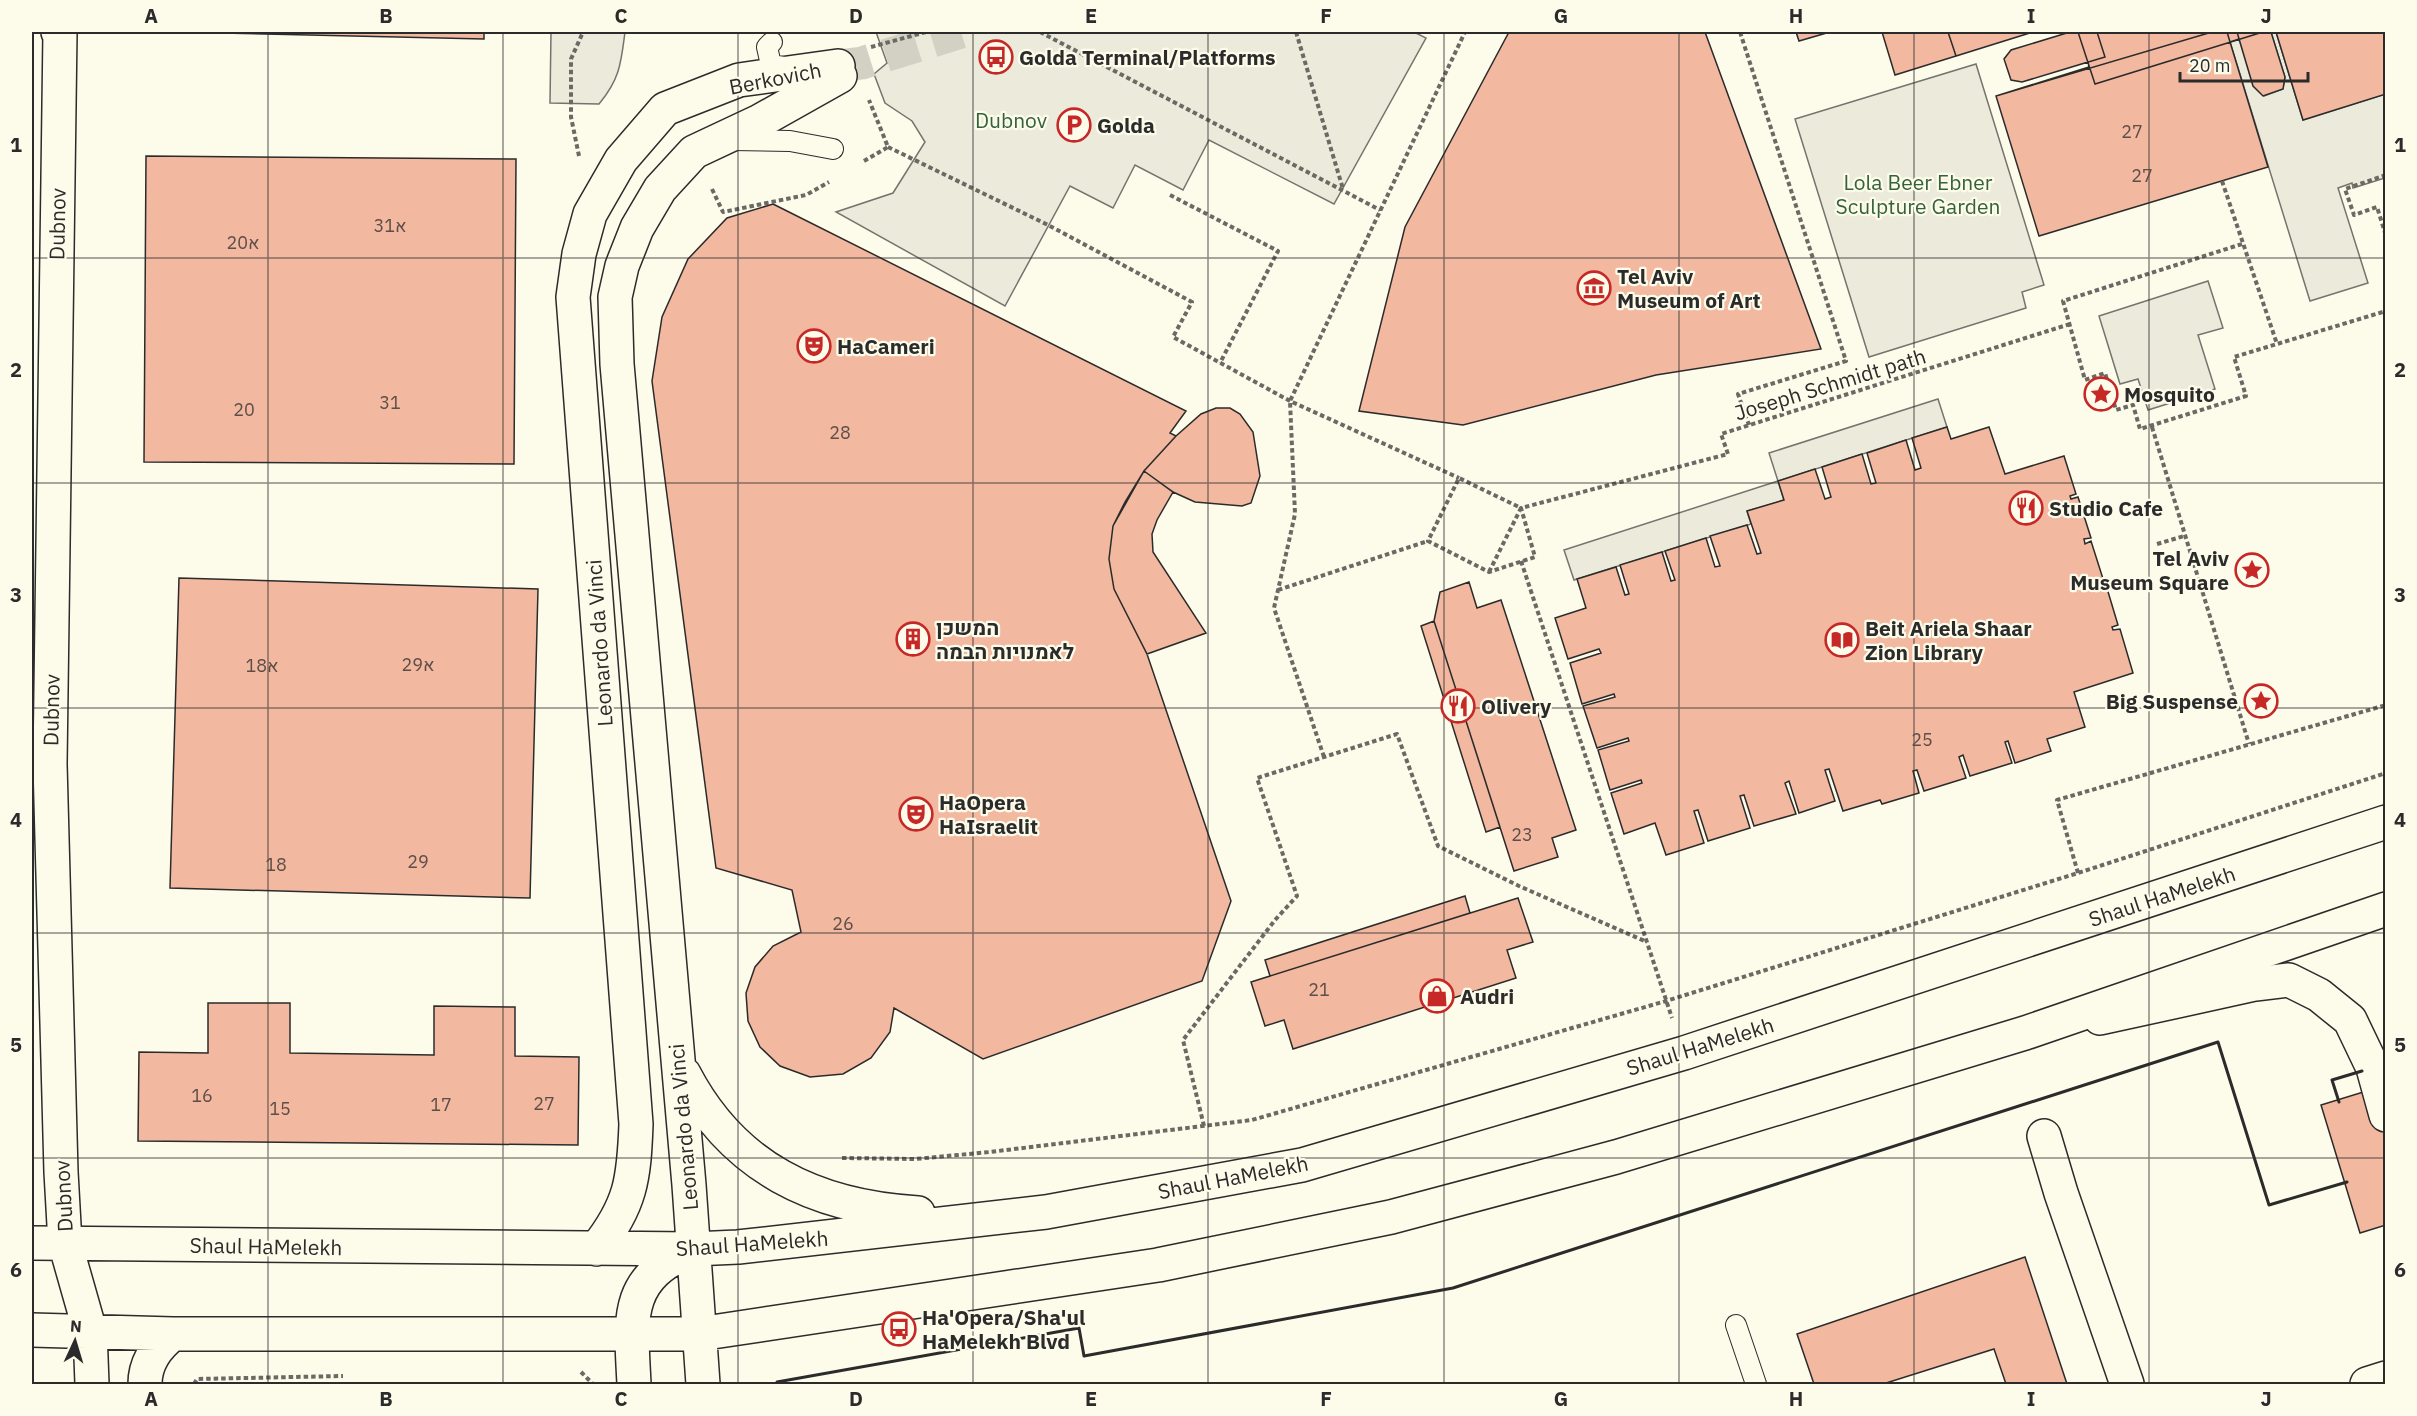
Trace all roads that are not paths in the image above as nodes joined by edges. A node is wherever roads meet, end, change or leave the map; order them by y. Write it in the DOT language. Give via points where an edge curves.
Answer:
graph roads {
  1 [pos="59,32"];
  2 [pos="772,42"];
  3 [pos="837,66"];
  4 [pos="720,140"];
  5 [pos="833,148"];
  6 [pos="590,214"];
  7 [pos="637,228"];
  8 [pos="41,763"];
  9 [pos="2385,822"];
  10 [pos="2385,909"];
  11 [pos="2025,1033"];
  12 [pos="678,1061"];
  13 [pos="2385,1115"];
  14 [pos="2044,1136"];
  15 [pos="1046,1212"];
  16 [pos="32,1243"];
  17 [pos="65,1243"];
  18 [pos="596,1249"];
  19 [pos="693,1249"];
  20 [pos="1736,1325"];
  21 [pos="32,1330"];
  22 [pos="90,1331"];
  23 [pos="173,1334"];
  24 [pos="699,1334"];
  25 [pos="632,1335"];
  26 [pos="2128,1378"];
  27 [pos="2385,1378"];
  28 [pos="92,1384"];
  29 [pos="145,1384"];
  30 [pos="634,1384"];
  31 [pos="704,1384"];
  32 [pos="1756,1384"];
  33 [pos="2367,1384"];
  1 -- 8 [label="street, Dubnov"];
  2 -- 3 [label="lane" via="766,47 771,65"];
  3 -- 4 [label="street, Berkovich" via="760,122"];
  3 -- 6 [label="street, Berkovich" via="739,80 665,109 621,160"];
  4 -- 5 [label="lane" via="790,141"];
  4 -- 7 [label="street, Berkovich" via="694,152 660,189"];
  6 -- 18 [label="street, Leonardo da Vinci" via="573,297 636,1124 630,1192 616,1225"];
  7 -- 12 [label="street, Leonardo da Vinci" via="615,297 617,364"];
  8 -- 17 [label="street, Dubnov"];
  9 -- 15 [label="street, Shaul HaMelekh" via="1684,1053 1302,1165"];
  10 -- 11 [label="street"];
  11 -- 13 [label="street" via="2289,980 2319,994 2350,1020 2373,1068"];
  11 -- 24 [label="street" via="1616,1157 1391,1217 1158,1265"];
  12 -- 15 [label="street" via="700,1104 723,1133 782,1179 830,1199 880,1211"];
  12 -- 19 [label="street, Leonardo da Vinci"];
  14 -- 26 [label="street"];
  15 -- 19 [label="street, Shaul HaMelekh"];
  16 -- 17 [label="street, Shaul HaMelekh"];
  17 -- 18 [label="street, Shaul HaMelekh"];
  17 -- 22 [label="street, Dubnov"];
  18 -- 19 [label="street, Shaul HaMelekh"];
  19 -- 24 [label="street, Leonardo da Vinci"];
  19 -- 25 [label="street" via="667,1260 642,1287 634,1308"];
  20 -- 32 [label="lane"];
  21 -- 22 [label="street"];
  22 -- 23 [label="street"];
  22 -- 28 [label="street, Dubnov"];
  23 -- 25 [label="street"];
  23 -- 29 [label="street" via="154,1353"];
  24 -- 25 [label="street"];
  24 -- 31 [label="street, Leonardo da Vinci"];
  25 -- 30 [label="street"];
  27 -- 33 [label="street"];
}
